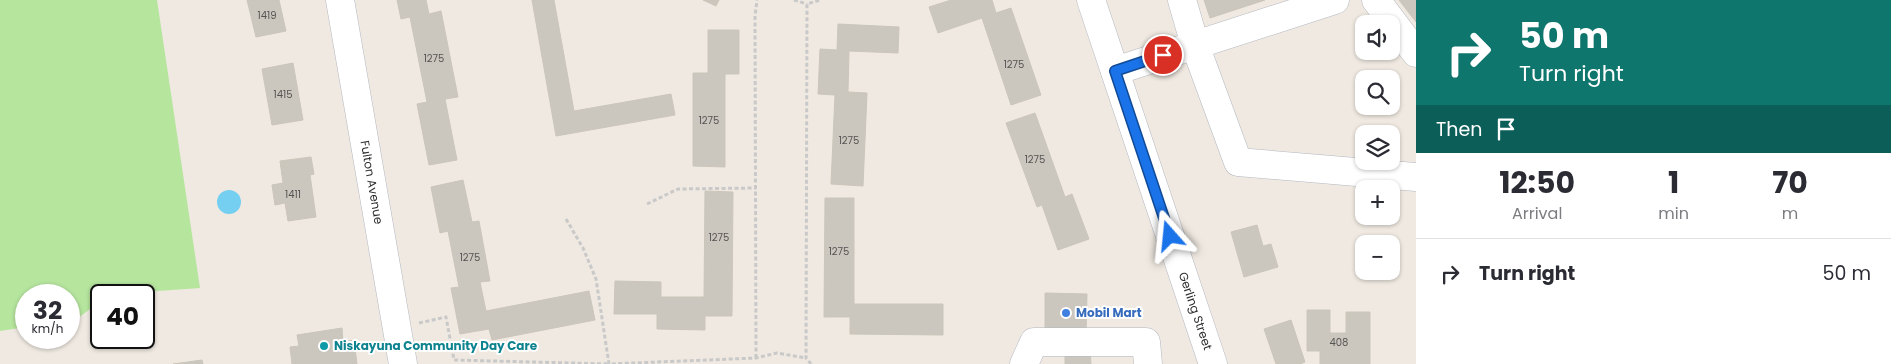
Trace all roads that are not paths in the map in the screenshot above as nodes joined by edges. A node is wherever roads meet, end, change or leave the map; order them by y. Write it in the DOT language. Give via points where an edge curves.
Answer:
graph roads {
  1 [pos="340,0"];
  2 [pos="1091,0"];
  3 [pos="1182,0"];
  4 [pos="1335,0"];
  5 [pos="1376,0"];
  6 [pos="1195,45"];
  7 [pos="1416,53"];
  8 [pos="1115,71"];
  9 [pos="1416,177"];
  10 [pos="403,364"];
  11 [pos="1024,364"];
  12 [pos="1148,364"];
  13 [pos="1213,364"];
  1 -- 10 [label="street, Fulton Avenue"];
  2 -- 8 [label="street, Gerling Street"];
  3 -- 6 [label="street"];
  4 -- 6 [label="street"];
  5 -- 7 [label="street"];
  6 -- 8 [label="street"];
  6 -- 9 [label="street" via="1238,162"];
  8 -- 13 [label="street, Gerling Street"];
  11 -- 12 [label="street" via="1034,342 1146,342"];
}
